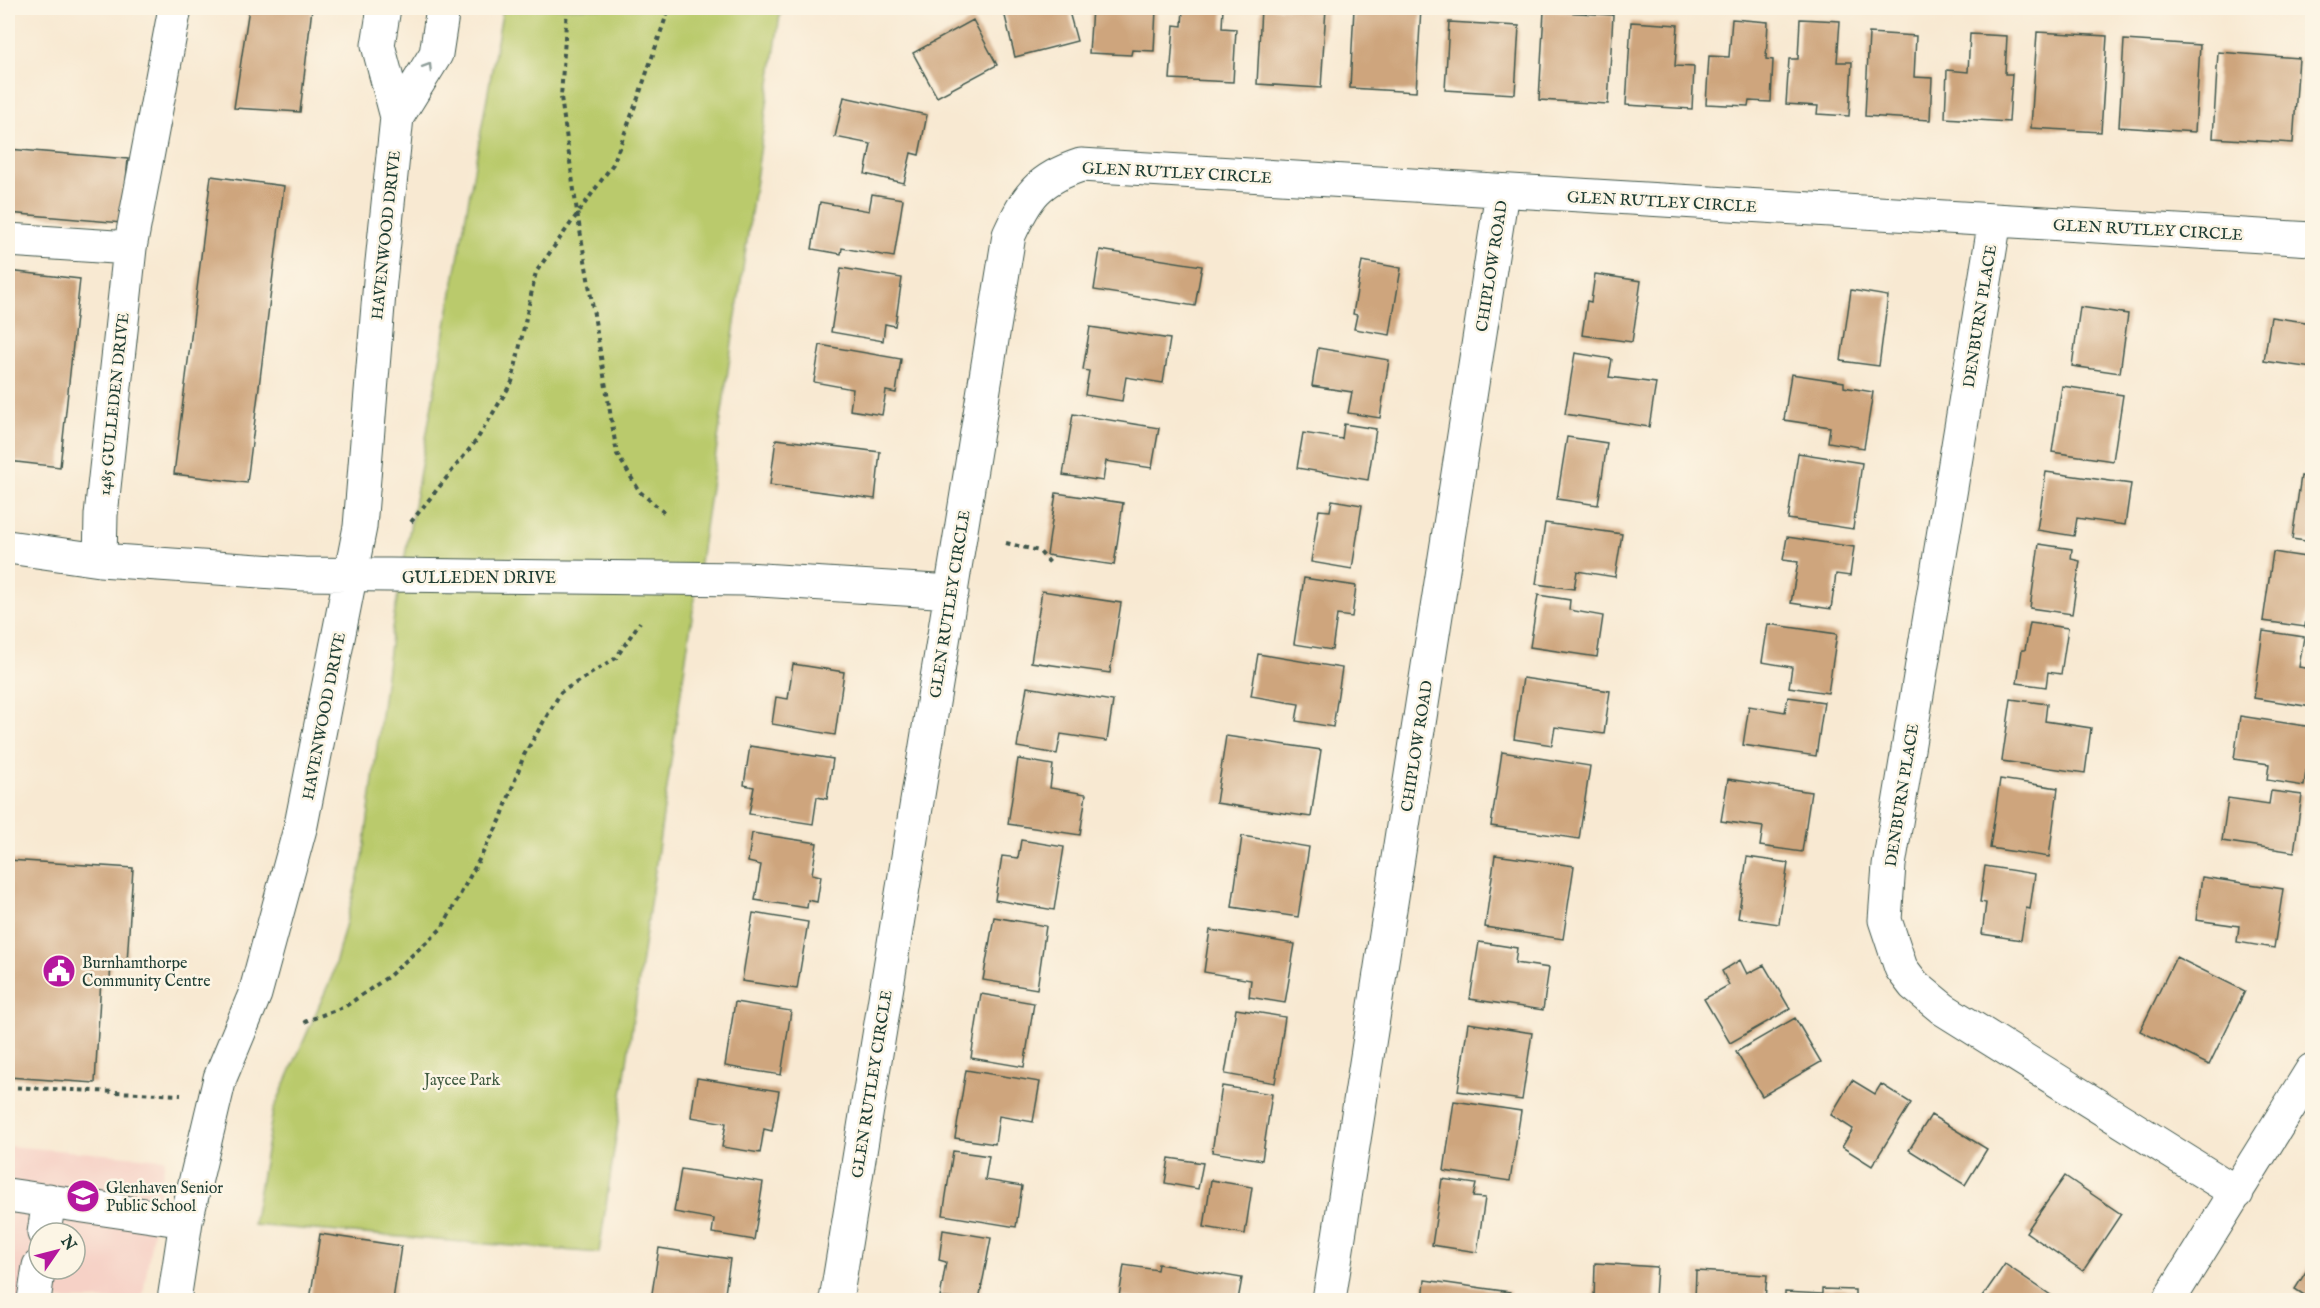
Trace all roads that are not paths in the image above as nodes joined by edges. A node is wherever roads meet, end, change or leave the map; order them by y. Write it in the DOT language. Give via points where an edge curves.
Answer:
graph roads {
  1 [pos="175,8"];
  2 [pos="384,8"];
  3 [pos="444,8"];
  4 [pos="397,117"];
  5 [pos="1502,192"];
  6 [pos="1995,220"];
  7 [pos="2313,238"];
  8 [pos="8,240"];
  9 [pos="130,248"];
  10 [pos="8,547"];
  11 [pos="100,560"];
  12 [pos="351,575"];
  13 [pos="952,592"];
  14 [pos="2313,1070"];
  15 [pos="2237,1193"];
  16 [pos="8,1195"];
  17 [pos="49,1200"];
  18 [pos="46,1221"];
  19 [pos="186,1221"];
  20 [pos="37,1281"];
  21 [pos="34,1300"];
  22 [pos="174,1300"];
  23 [pos="836,1300"];
  24 [pos="1329,1300"];
  25 [pos="2169,1300"];
  1 -- 9 [label="street, 1485 GULLEDEN DRIVE"];
  2 -- 4 [label="street, HAVENWOOD DRIVE" via="378,45"];
  4 -- 3 [label="street, HAVENWOOD DRIVE, one-way" via="436,54"];
  4 -- 12 [label="street, HAVENWOOD DRIVE" via="360,527"];
  5 -- 6 [label="street, GLEN RUTLEY CIRCLE"];
  5 -- 13 [label="street, GLEN RUTLEY CIRCLE" via="1081,165 1043,182 1023,204 1009,235"];
  5 -- 24 [label="street, CHIPLOW ROAD"];
  6 -- 7 [label="street, GLEN RUTLEY CIRCLE"];
  6 -- 15 [label="street, DENBURN PLACE" via="1888,865 1885,920 1901,968 1914,986 1943,1009"];
  8 -- 9 [label="street"];
  9 -- 11 [label="street, 1485 GULLEDEN DRIVE" via="101,515"];
  10 -- 11 [label="street, GULLEDEN DRIVE"];
  11 -- 12 [label="street, GULLEDEN DRIVE"];
  12 -- 13 [label="street, GULLEDEN DRIVE" via="744,579"];
  12 -- 19 [label="street, HAVENWOOD DRIVE" via="301,825 255,994 220,1078"];
  13 -- 23 [label="street, GLEN RUTLEY CIRCLE"];
  14 -- 15 [label="street"];
  15 -- 25 [label="street"];
  16 -- 17 [label="street"];
  17 -- 18 [label="street"];
  17 -- 19 [label="street"];
  19 -- 22 [label="street, HAVENWOOD DRIVE"];
  20 -- 21 [label="street"];
}
